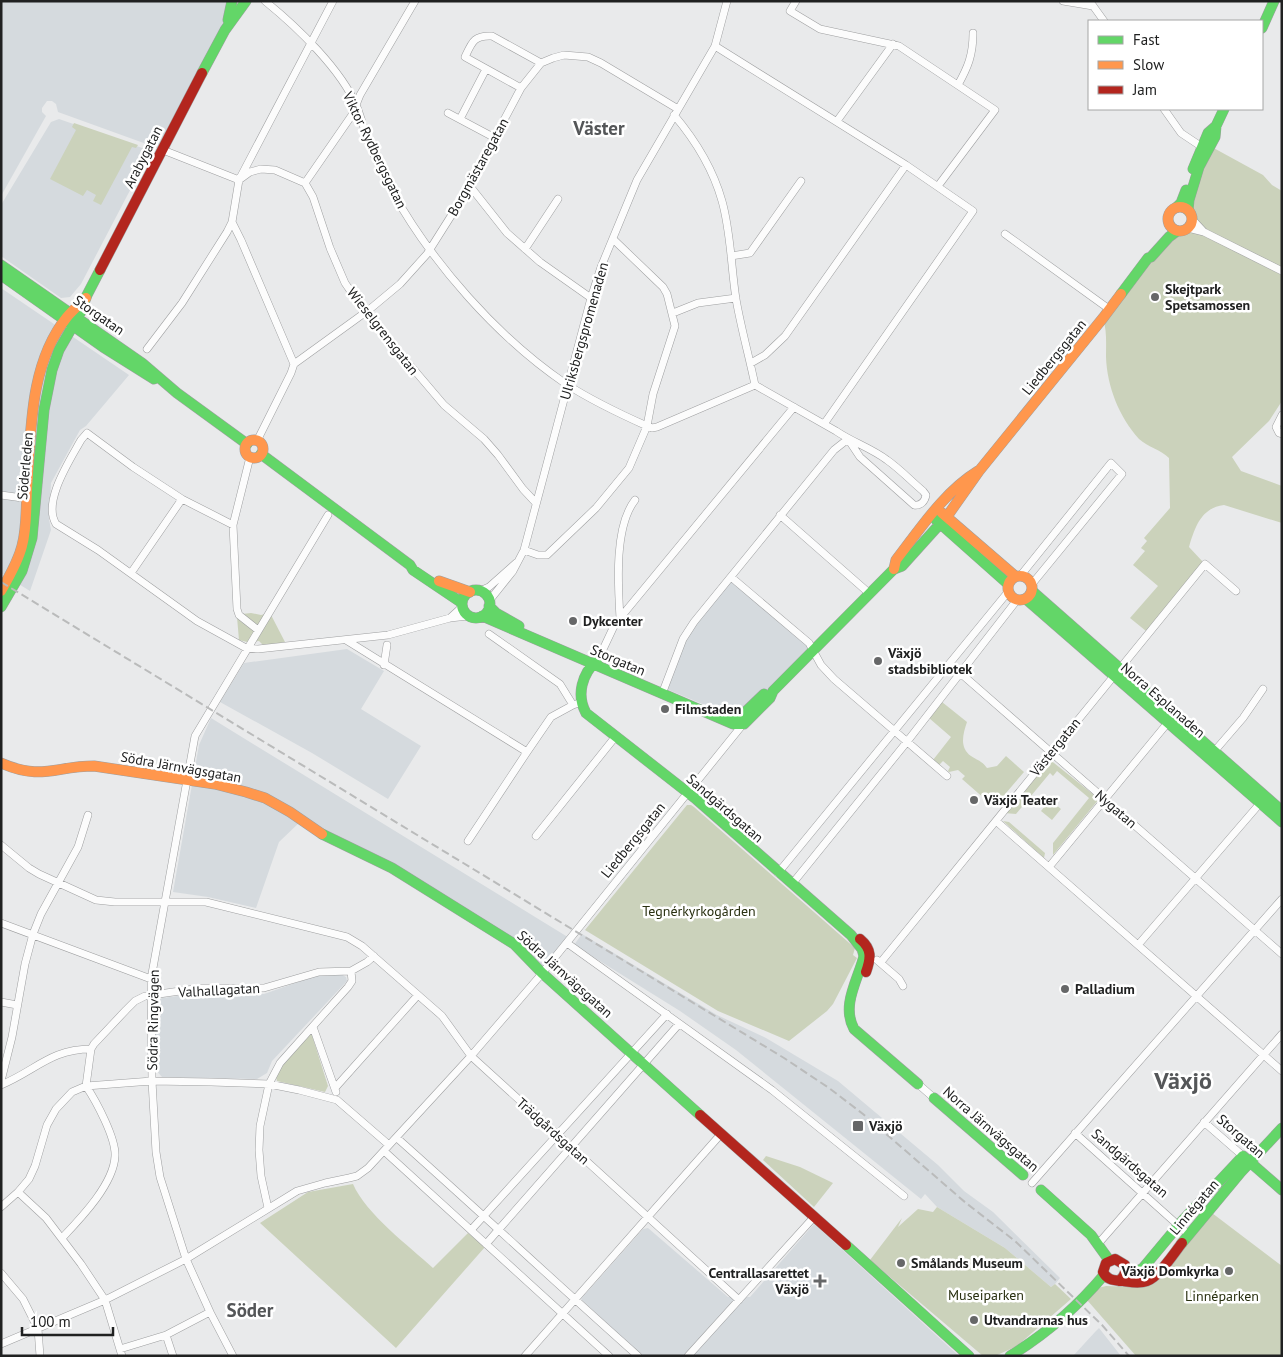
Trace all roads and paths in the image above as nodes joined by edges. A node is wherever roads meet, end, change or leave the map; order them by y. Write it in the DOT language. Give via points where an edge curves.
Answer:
graph roads {
  1 [pos="232,1"];
  2 [pos="246,1"];
  3 [pos="265,1"];
  4 [pos="333,1"];
  5 [pos="416,1"];
  6 [pos="727,1"];
  7 [pos="796,1"];
  8 [pos="1063,1"];
  9 [pos="1274,1"];
  10 [pos="1092,4"];
  11 [pos="1103,20"];
  12 [pos="1263,26"];
  13 [pos="225,30"];
  14 [pos="973,33"];
  15 [pos="310,43"];
  16 [pos="893,44"];
  17 [pos="715,46"];
  18 [pos="541,64"];
  19 [pos="486,69"];
  20 [pos="958,85"];
  21 [pos="521,88"];
  22 [pos="356,106"];
  23 [pos="1165,110"];
  24 [pos="1224,110"];
  25 [pos="676,112"];
  26 [pos="448,113"];
  27 [pos="460,119"];
  28 [pos="836,121"];
  29 [pos="495,138"];
  30 [pos="1206,146"];
  31 [pos="163,150"];
  32 [pos="906,165"];
  33 [pos="239,180"];
  34 [pos="801,181"];
  35 [pos="305,183"];
  36 [pos="469,185"];
  37 [pos="938,186"];
  38 [pos="558,199"];
  39 [pos="1177,207"];
  40 [pos="1190,219"];
  41 [pos="232,222"];
  42 [pos="1168,224"];
  43 [pos="1177,231"];
  44 [pos="1006,234"];
  45 [pos="614,238"];
  46 [pos="525,249"];
  47 [pos="430,250"];
  48 [pos="731,256"];
  49 [pos="1148,258"];
  50 [pos="1,265"];
  51 [pos="1282,271"];
  52 [pos="1,275"];
  53 [pos="591,298"];
  54 [pos="736,298"];
  55 [pos="1109,309"];
  56 [pos="364,312"];
  57 [pos="673,312"];
  58 [pos="72,319"];
  59 [pos="147,350"];
  60 [pos="751,363"];
  61 [pos="294,364"];
  62 [pos="568,385"];
  63 [pos="755,385"];
  64 [pos="794,407"];
  65 [pos="1282,415"];
  66 [pos="824,424"];
  67 [pos="647,426"];
  68 [pos="1282,434"];
  69 [pos="848,439"];
  70 [pos="252,442"];
  71 [pos="261,454"];
  72 [pos="250,457"];
  73 [pos="979,471"];
  74 [pos="1,496"];
  75 [pos="31,499"];
  76 [pos="182,500"];
  77 [pos="635,500"];
  78 [pos="536,504"];
  79 [pos="934,513"];
  80 [pos="328,515"];
  81 [pos="780,515"];
  82 [pos="943,521"];
  83 [pos="233,526"];
  84 [pos="524,550"];
  85 [pos="516,562"];
  86 [pos="410,565"];
  87 [pos="894,569"];
  88 [pos="131,574"];
  89 [pos="1018,576"];
  90 [pos="731,577"];
  91 [pos="1008,588"];
  92 [pos="1,591"];
  93 [pos="1236,591"];
  94 [pos="475,592"];
  95 [pos="870,594"];
  96 [pos="1026,594"];
  97 [pos="489,604"];
  98 [pos="1,607"];
  99 [pos="464,608"];
  100 [pos="482,616"];
  101 [pos="620,618"];
  102 [pos="258,630"];
  103 [pos="490,634"];
  104 [pos="345,640"];
  105 [pos="386,645"];
  106 [pos="246,648"];
  107 [pos="558,649"];
  108 [pos="813,650"];
  109 [pos="596,663"];
  110 [pos="384,664"];
  111 [pos="950,664"];
  112 [pos="1116,672"];
  113 [pos="962,673"];
  114 [pos="583,684"];
  115 [pos="1263,689"];
  116 [pos="663,691"];
  117 [pos="773,691"];
  118 [pos="578,704"];
  119 [pos="1170,719"];
  120 [pos="742,720"];
  121 [pos="893,731"];
  122 [pos="616,736"];
  123 [pos="906,743"];
  124 [pos="527,752"];
  125 [pos="1050,753"];
  126 [pos="1211,755"];
  127 [pos="1,764"];
  128 [pos="946,776"];
  129 [pos="187,780"];
  130 [pos="688,793"];
  131 [pos="1104,799"];
  132 [pos="1263,801"];
  133 [pos="1282,811"];
  134 [pos="88,815"];
  135 [pos="996,821"];
  136 [pos="1282,822"];
  137 [pos="536,836"];
  138 [pos="468,841"];
  139 [pos="1,845"];
  140 [pos="1049,868"];
  141 [pos="778,873"];
  142 [pos="1195,879"];
  143 [pos="58,884"];
  144 [pos="792,884"];
  145 [pos="1282,899"];
  146 [pos="166,901"];
  147 [pos="1,923"];
  148 [pos="1254,930"];
  149 [pos="33,934"];
  150 [pos="568,943"];
  151 [pos="1138,945"];
  152 [pos="1282,954"];
  153 [pos="374,956"];
  154 [pos="867,956"];
  155 [pos="881,962"];
  156 [pos="351,971"];
  157 [pos="542,973"];
  158 [pos="152,979"];
  159 [pos="903,986"];
  160 [pos="150,995"];
  161 [pos="418,995"];
  162 [pos="1196,997"];
  163 [pos="1,1002"];
  164 [pos="17,1005"];
  165 [pos="667,1014"];
  166 [pos="679,1024"];
  167 [pos="312,1027"];
  168 [pos="1282,1034"];
  169 [pos="91,1049"];
  170 [pos="631,1053"];
  171 [pos="1263,1055"];
  172 [pos="471,1056"];
  173 [pos="643,1064"];
  174 [pos="1282,1071"];
  175 [pos="1,1081"];
  176 [pos="152,1081"];
  177 [pos="269,1084"];
  178 [pos="918,1084"];
  179 [pos="1,1085"];
  180 [pos="86,1086"];
  181 [pos="335,1088"];
  182 [pos="934,1098"];
  183 [pos="337,1100"];
  184 [pos="1204,1122"];
  185 [pos="1282,1128"];
  186 [pos="1075,1133"];
  187 [pos="721,1134"];
  188 [pos="557,1135"];
  189 [pos="397,1138"];
  190 [pos="570,1146"];
  191 [pos="387,1148"];
  192 [pos="1246,1159"];
  193 [pos="1023,1175"];
  194 [pos="1032,1183"];
  195 [pos="1041,1190"];
  196 [pos="1282,1190"];
  197 [pos="18,1192"];
  198 [pos="1142,1193"];
  199 [pos="904,1196"];
  200 [pos="1,1207"];
  201 [pos="268,1208"];
  202 [pos="484,1216"];
  203 [pos="648,1217"];
  204 [pos="814,1217"];
  205 [pos="1179,1225"];
  206 [pos="471,1230"];
  207 [pos="498,1230"];
  208 [pos="1188,1234"];
  209 [pos="62,1238"];
  210 [pos="486,1244"];
  211 [pos="1098,1244"];
  212 [pos="186,1258"];
  213 [pos="1112,1259"];
  214 [pos="1126,1268"];
  215 [pos="1,1273"];
  216 [pos="1104,1274"];
  217 [pos="1119,1281"];
  218 [pos="105,1300"];
  219 [pos="574,1300"];
  220 [pos="739,1300"];
  221 [pos="210,1312"];
  222 [pos="563,1314"];
  223 [pos="38,1330"];
  224 [pos="166,1335"];
  225 [pos="1,1344"];
  226 [pos="121,1352"];
  227 [pos="40,1356"];
  228 [pos="174,1356"];
  229 [pos="233,1356"];
  230 [pos="524,1356"];
  231 [pos="609,1356"];
  232 [pos="638,1356"];
  233 [pos="688,1356"];
  234 [pos="969,1356"];
  235 [pos="1010,1356"];
  1 -- 13 [label="street, Arabygatan"];
  2 -- 13 [label="street, Arabygatan"];
  3 -- 15 [label="street, Viktor Rydbergsgatan"];
  4 -- 15 [label="street"];
  5 -- 22 [label="street"];
  6 -- 17 [label="street, Ulriksbergspromenaden"];
  7 -- 16 [label="street" via="790,11 820,29"];
  8 -- 10 [label="street"];
  9 -- 12 [label="street"];
  10 -- 11 [label="street"];
  13 -- 31 [label="street, Arabygatan"];
  14 -- 20 [label="street" via="968,67"];
  15 -- 22 [label="street, Viktor Rydbergsgatan" via="337,75"];
  15 -- 33 [label="street"];
  16 -- 20 [label="street"];
  16 -- 28 [label="street"];
  17 -- 25 [label="street, Ulriksbergspromenaden"];
  17 -- 28 [label="street"];
  18 -- 19 [label="street" via="492,36 482,35 477,37 464,57"];
  18 -- 21 [label="street, Borgmästaregatan"];
  18 -- 25 [label="street, Borgmästaregatan" via="564,55 588,57"];
  19 -- 21 [label="street"];
  19 -- 27 [label="street"];
  20 -- 37 [label="street" via="995,110"];
  21 -- 29 [label="street, Borgmästaregatan"];
  22 -- 35 [label="street"];
  22 -- 47 [label="street, Viktor Rydbergsgatan" via="391,190"];
  23 -- 30 [label="street" via="1179,132"];
  24 -- 30 [label="street" via="1215,137"];
  25 -- 45 [label="street, Ulriksbergspromenaden" via="637,180"];
  25 -- 48 [label="street" via="713,174 722,202"];
  26 -- 27 [label="street"];
  27 -- 29 [label="street"];
  28 -- 32 [label="street"];
  29 -- 36 [label="street, Borgmästaregatan"];
  30 -- 39 [label="street"];
  30 -- 40 [label="street" via="1189,200"];
  31 -- 33 [label="street"];
  31 -- 58 [label="street, Arabygatan"];
  32 -- 37 [label="street"];
  32 -- 60 [label="street" via="785,336 766,355"];
  33 -- 35 [label="street" via="262,169 276,170"];
  33 -- 41 [label="street"];
  34 -- 48 [label="street" via="750,253"];
  35 -- 56 [label="street, Wieselgrensgatan" via="345,282"];
  36 -- 46 [label="street" via="507,233"];
  36 -- 47 [label="street, Borgmästaregatan"];
  37 -- 66 [label="street" via="973,211"];
  38 -- 46 [label="street"];
  39 -- 40 [label="street" via="1184,208"];
  39 -- 42 [label="street" via="1169,213"];
  40 -- 43 [label="street" via="1184,231"];
  40 -- 51 [label="street" via="1204,232"];
  41 -- 59 [label="street" via="182,303"];
  41 -- 61 [label="street"];
  42 -- 43 [label="street"];
  42 -- 49 [label="street, Liedbergsgatan" via="1148,253"];
  43 -- 49 [label="street, Liedbergsgatan"];
  44 -- 55 [label="street"];
  45 -- 53 [label="street, Ulriksbergspromenaden"];
  45 -- 57 [label="street" via="663,287"];
  46 -- 53 [label="street"];
  47 -- 56 [label="street, Borgmästaregatan" via="400,284"];
  47 -- 62 [label="street, Viktor Rydbergsgatan" via="456,284 517,345"];
  48 -- 54 [label="street"];
  49 -- 55 [label="street, Liedbergsgatan"];
  50 -- 58 [label="street, Storgatan"];
  52 -- 58 [label="street, Storgatan"];
  53 -- 62 [label="street, Ulriksbergspromenaden"];
  54 -- 57 [label="street"];
  54 -- 60 [label="street"];
  55 -- 73 [label="street, Liedbergsgatan"];
  56 -- 61 [label="street, Borgmästaregatan"];
  56 -- 78 [label="street, Wieselgrensgatan" via="444,405 484,439"];
  57 -- 67 [label="street" via="674,332"];
  58 -- 70 [label="street, Storgatan" via="103,347"];
  58 -- 75 [label="street, Söderleden" via="52,370"];
  60 -- 63 [label="street"];
  61 -- 70 [label="street" via="292,373"];
  62 -- 67 [label="street, Viktor Rydbergsgatan"];
  62 -- 78 [label="street, Ulriksbergspromenaden"];
  63 -- 64 [label="street"];
  63 -- 67 [label="street" via="657,427"];
  64 -- 66 [label="street"];
  64 -- 101 [label="street"];
  65 -- 68 [label="street" via="1276,427"];
  66 -- 69 [label="street"];
  67 -- 84 [label="street" via="629,468 596,508 547,555"];
  69 -- 69 [label="street" via="860,457 914,505 924,502 926,495 923,491 887,460"];
  69 -- 81 [label="street" via="834,450"];
  70 -- 71 [label="street" via="263,447"];
  70 -- 72 [label="street" via="245,451"];
  71 -- 72 [label="street" via="256,458"];
  71 -- 86 [label="street"];
  72 -- 83 [label="street"];
  73 -- 79 [label="street, Liedbergsgatan" via="969,475"];
  73 -- 82 [label="street, Liedbergsgatan"];
  74 -- 75 [label="street"];
  75 -- 92 [label="street, Söderleden" via="22,548"];
  75 -- 98 [label="street, Söderleden" via="32,538 28,556"];
  76 -- 83 [label="street"];
  76 -- 88 [label="street"];
  76 -- 88 [label="street" via="87,433 81,440 55,487 53,518 56,524"];
  77 -- 101 [label="street" via="629,508 619,558"];
  78 -- 84 [label="street, Ulriksbergspromenaden"];
  79 -- 82 [label="street, Norra Esplanaden"];
  79 -- 87 [label="street, Liedbergsgatan" via="896,560"];
  80 -- 102 [label="street, Södra Ringvägen"];
  81 -- 90 [label="street"];
  81 -- 95 [label="street"];
  82 -- 87 [label="street, Liedbergsgatan" via="902,566"];
  82 -- 89 [label="street, Norra Esplanaden"];
  82 -- 91 [label="street, Norra Esplanaden"];
  83 -- 102 [label="street" via="237,609 239,615"];
  84 -- 85 [label="street, Ulriksbergspromenaden"];
  85 -- 94 [label="street, Ulriksbergspromenaden" via="490,587"];
  85 -- 97 [label="street, Ulriksbergspromenaden"];
  86 -- 94 [label="street" via="444,584"];
  86 -- 99 [label="street"];
  87 -- 95 [label="street, Liedbergsgatan"];
  88 -- 106 [label="street" via="197,621"];
  89 -- 91 [label="street" via="1010,579"];
  89 -- 96 [label="street, Norra Esplanaden" via="1028,578"];
  89 -- 96 [label="street" via="1111,463 1122,474"];
  90 -- 108 [label="street" via="809,643"];
  90 -- 116 [label="street" via="683,639"];
  91 -- 96 [label="street, Norra Esplanaden" via="1011,597"];
  91 -- 111 [label="street"];
  93 -- 112 [label="street, Västergatan" via="1205,564"];
  94 -- 97 [label="street" via="486,595"];
  94 -- 99 [label="street" via="465,596"];
  95 -- 108 [label="street, Liedbergsgatan"];
  96 -- 112 [label="street, Norra Esplanaden"];
  96 -- 113 [label="street"];
  97 -- 100 [label="street"];
  97 -- 109 [label="street, Storgatan" via="496,613"];
  99 -- 100 [label="street" via="475,618"];
  99 -- 104 [label="street" via="450,618 388,635"];
  100 -- 107 [label="street, Storgatan"];
  101 -- 109 [label="street"];
  102 -- 106 [label="street, Södra Ringvägen"];
  103 -- 118 [label="street" via="560,684"];
  104 -- 106 [label="street" via="258,650"];
  104 -- 110 [label="street"];
  105 -- 110 [label="street"];
  106 -- 129 [label="street, Södra Ringvägen" via="195,736"];
  107 -- 109 [label="street, Storgatan"];
  107 -- 114 [label="street" via="578,665"];
  108 -- 117 [label="street, Liedbergsgatan"];
  108 -- 121 [label="street" via="827,672"];
  109 -- 114 [label="street"];
  109 -- 116 [label="street, Storgatan"];
  109 -- 118 [label="street"];
  110 -- 124 [label="street"];
  111 -- 113 [label="street, Nygatan"];
  111 -- 121 [label="street"];
  112 -- 119 [label="street, Norra Esplanaden"];
  112 -- 125 [label="street, Västergatan"];
  113 -- 123 [label="street"];
  113 -- 125 [label="street, Nygatan"];
  114 -- 118 [label="street"];
  115 -- 126 [label="street"];
  116 -- 120 [label="street, Storgatan"];
  117 -- 120 [label="street, Liedbergsgatan" via="770,698"];
  117 -- 120 [label="street, Liedbergsgatan" via="765,693"];
  118 -- 122 [label="street, Sandgärdsgatan"];
  118 -- 124 [label="street" via="551,717"];
  119 -- 126 [label="street, Norra Esplanaden"];
  119 -- 131 [label="street"];
  120 -- 130 [label="street, Liedbergsgatan"];
  121 -- 123 [label="street"];
  121 -- 141 [label="street"];
  122 -- 130 [label="street, Sandgärdsgatan"];
  122 -- 137 [label="street"];
  123 -- 128 [label="street"];
  123 -- 144 [label="street"];
  124 -- 138 [label="street"];
  125 -- 131 [label="street, Nygatan"];
  125 -- 135 [label="street, Västergatan"];
  126 -- 132 [label="street, Norra Esplanaden"];
  127 -- 129 [label="street, Södra Järnvägsgatan" via="34,773 94,766"];
  129 -- 146 [label="street, Södra Ringvägen"];
  129 -- 157 [label="street, Södra Järnvägsgatan" via="246,792 277,804 326,838 392,868 514,944"];
  130 -- 141 [label="street, Sandgärdsgatan"];
  130 -- 150 [label="street, Liedbergsgatan"];
  131 -- 140 [label="street"];
  131 -- 142 [label="street, Nygatan"];
  132 -- 133 [label="street, Norra Esplanaden"];
  132 -- 136 [label="street, Norra Esplanaden"];
  132 -- 142 [label="street"];
  134 -- 143 [label="street" via="81,838"];
  135 -- 140 [label="street"];
  135 -- 155 [label="street, Västergatan"];
  139 -- 143 [label="street, Trädgårdsgatan" via="29,868"];
  140 -- 151 [label="street"];
  141 -- 144 [label="street, Sandgärdsgatan"];
  142 -- 148 [label="street, Nygatan"];
  142 -- 151 [label="street"];
  143 -- 146 [label="street, Trädgårdsgatan" via="105,901"];
  143 -- 149 [label="street"];
  144 -- 154 [label="street, Sandgärdsgatan" via="851,935"];
  145 -- 148 [label="street"];
  146 -- 153 [label="street, Trädgårdsgatan" via="216,904 335,934 354,941"];
  146 -- 158 [label="street, Södra Ringvägen"];
  147 -- 149 [label="street"];
  148 -- 152 [label="street, Nygatan"];
  148 -- 162 [label="street"];
  149 -- 158 [label="street"];
  149 -- 164 [label="street"];
  150 -- 157 [label="street, Liedbergsgatan"];
  150 -- 165 [label="street"];
  151 -- 162 [label="street"];
  153 -- 156 [label="street"];
  153 -- 161 [label="street, Trädgårdsgatan"];
  154 -- 155 [label="street, Sandgärdsgatan"];
  154 -- 178 [label="street, Norra Järnvägsgatan" via="854,1008 856,1021 864,1036"];
  155 -- 159 [label="street, Sandgärdsgatan"];
  156 -- 160 [label="street, Valhallagatan" via="319,972 264,988 201,988"];
  156 -- 167 [label="street" via="352,981 348,987"];
  157 -- 170 [label="street, Södra Järnvägsgatan"];
  157 -- 172 [label="street, Liedbergsgatan"];
  158 -- 160 [label="street, Södra Ringvägen"];
  160 -- 169 [label="street, Valhallagatan" via="140,998 126,1010 100,1035"];
  160 -- 176 [label="street, Södra Ringvägen"];
  161 -- 172 [label="street, Trädgårdsgatan" via="442,1016"];
  161 -- 181 [label="street"];
  162 -- 171 [label="street"];
  162 -- 186 [label="street"];
  163 -- 164 [label="street"];
  164 -- 175 [label="street"];
  165 -- 166 [label="street"];
  165 -- 170 [label="street"];
  166 -- 173 [label="street"];
  166 -- 199 [label="street" via="772,1090"];
  167 -- 177 [label="street" via="280,1063"];
  167 -- 181 [label="street"];
  168 -- 171 [label="street"];
  169 -- 179 [label="street" via="53,1056"];
  169 -- 180 [label="street, Valhallagatan"];
  170 -- 173 [label="street, Södra Järnvägsgatan"];
  170 -- 188 [label="street"];
  171 -- 174 [label="street"];
  171 -- 184 [label="street"];
  172 -- 188 [label="street, Trädgårdsgatan"];
  172 -- 189 [label="street, Liedbergsgatan"];
  173 -- 187 [label="street, Södra Järnvägsgatan"];
  173 -- 190 [label="street"];
  176 -- 177 [label="street"];
  176 -- 180 [label="street"];
  176 -- 212 [label="street, Södra Ringvägen" via="157,1163"];
  177 -- 183 [label="street"];
  177 -- 201 [label="street" via="258,1150"];
  178 -- 182 [label="street, Norra Järnvägsgatan"];
  180 -- 197 [label="street" via="67,1096 50,1119 32,1173"];
  180 -- 209 [label="street" via="102,1112 115,1158 94,1203"];
  181 -- 183 [label="street"];
  182 -- 193 [label="street, Norra Järnvägsgatan"];
  183 -- 191 [label="street"];
  184 -- 192 [label="street, Storgatan"];
  184 -- 198 [label="street"];
  185 -- 192 [label="street, Linnégatan"];
  186 -- 194 [label="street"];
  186 -- 198 [label="street, Sandgärdsgatan"];
  187 -- 203 [label="street"];
  187 -- 204 [label="street, Södra Järnvägsgatan"];
  188 -- 190 [label="street, Trädgårdsgatan"];
  188 -- 202 [label="street"];
  189 -- 191 [label="street, Liedbergsgatan"];
  189 -- 202 [label="street"];
  190 -- 203 [label="street, Trädgårdsgatan"];
  190 -- 207 [label="street"];
  191 -- 201 [label="street, Liedbergsgatan" via="357,1176 297,1191"];
  191 -- 206 [label="street"];
  192 -- 196 [label="street, Storgatan"];
  192 -- 205 [label="street, Linnégatan"];
  192 -- 208 [label="street, Linnégatan"];
  193 -- 194 [label="street, Norra Järnvägsgatan"];
  194 -- 195 [label="street, Norra Järnvägsgatan"];
  195 -- 211 [label="street, Norra Järnvägsgatan"];
  197 -- 200 [label="street"];
  197 -- 209 [label="street"];
  198 -- 205 [label="street, Sandgärdsgatan"];
  198 -- 211 [label="street"];
  201 -- 212 [label="street, Liedbergsgatan"];
  202 -- 206 [label="street"];
  202 -- 207 [label="street"];
  203 -- 219 [label="street"];
  203 -- 220 [label="street, Trädgårdsgatan"];
  204 -- 220 [label="street"];
  204 -- 234 [label="street, Södra Järnvägsgatan"];
  205 -- 208 [label="street, Sandgärdsgatan"];
  205 -- 214 [label="street, Linnégatan" via="1138,1272"];
  206 -- 210 [label="street"];
  207 -- 210 [label="street"];
  207 -- 219 [label="street"];
  208 -- 217 [label="street, Linnégatan" via="1153,1278 1135,1284"];
  209 -- 218 [label="street"];
  210 -- 222 [label="street"];
  211 -- 213 [label="street, Norra Järnvägsgatan" via="1104,1244"];
  212 -- 218 [label="street, Liedbergsgatan"];
  212 -- 221 [label="street, Södra Ringvägen"];
  213 -- 214 [label="street" via="1122,1261"];
  213 -- 216 [label="street" via="1104,1267"];
  214 -- 217 [label="street" via="1125,1276"];
  215 -- 223 [label="street" via="23,1299"];
  216 -- 217 [label="street" via="1109,1280"];
  216 -- 235 [label="street" via="1077,1306"];
  218 -- 223 [label="street, Liedbergsgatan"];
  218 -- 226 [label="street"];
  219 -- 222 [label="street"];
  219 -- 232 [label="street"];
  220 -- 233 [label="street"];
  221 -- 224 [label="street"];
  221 -- 229 [label="street, Södra Ringvägen"];
  222 -- 230 [label="street"];
  222 -- 231 [label="street"];
  223 -- 225 [label="street, Liedbergsgatan"];
  223 -- 227 [label="street"];
  224 -- 226 [label="street"];
  224 -- 228 [label="street"];
}
